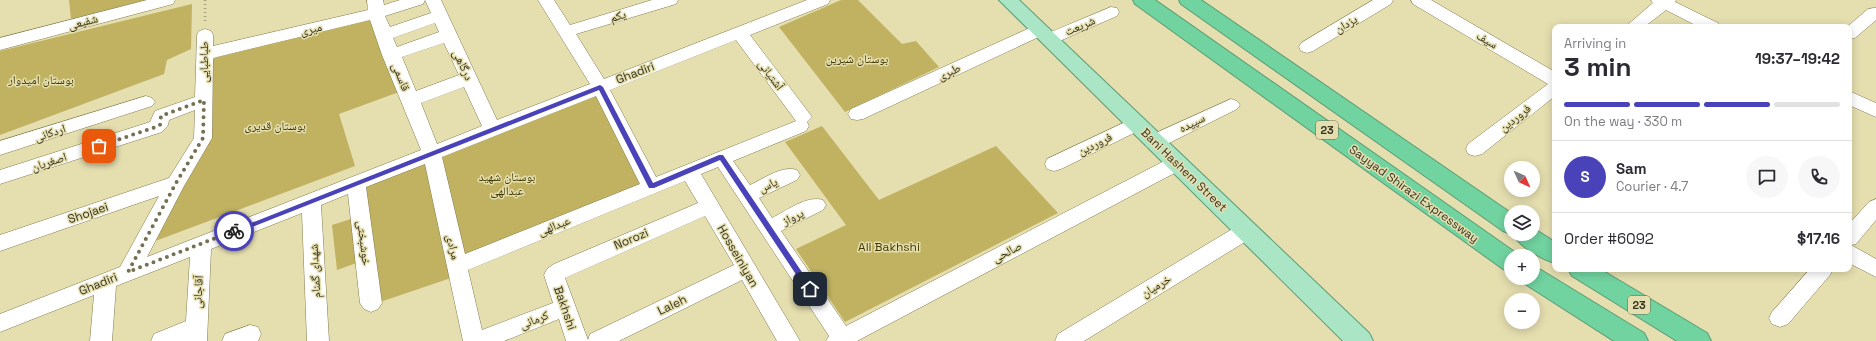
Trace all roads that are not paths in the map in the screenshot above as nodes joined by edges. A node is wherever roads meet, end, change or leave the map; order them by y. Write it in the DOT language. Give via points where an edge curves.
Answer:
graph roads {
  1 [pos="167,0"];
  2 [pos="417,0"];
  3 [pos="433,0"];
  4 [pos="546,0"];
  5 [pos="670,0"];
  6 [pos="822,0"];
  7 [pos="1008,0"];
  8 [pos="1142,0"];
  9 [pos="1188,0"];
  10 [pos="1385,0"];
  11 [pos="1419,0"];
  12 [pos="1664,1"];
  13 [pos="376,7"];
  14 [pos="1111,12"];
  15 [pos="1874,13"];
  16 [pos="440,16"];
  17 [pos="1637,24"];
  18 [pos="1706,24"];
  19 [pos="1852,31"];
  20 [pos="565,32"];
  21 [pos="740,32"];
  22 [pos="204,35"];
  23 [pos="384,35"];
  24 [pos="449,35"];
  25 [pos="1044,35"];
  26 [pos="0,44"];
  27 [pos="1307,47"];
  28 [pos="204,54"];
  29 [pos="391,54"];
  30 [pos="469,78"];
  31 [pos="1552,78"];
  32 [pos="600,87"];
  33 [pos="1552,89"];
  34 [pos="1852,99"];
  35 [pos="204,100"];
  36 [pos="410,100"];
  37 [pos="146,102"];
  38 [pos="1231,105"];
  39 [pos="1876,111"];
  40 [pos="857,114"];
  41 [pos="801,122"];
  42 [pos="1136,124"];
  43 [pos="492,129"];
  44 [pos="1154,142"];
  45 [pos="0,148"];
  46 [pos="1475,149"];
  47 [pos="432,153"];
  48 [pos="721,157"];
  49 [pos="1177,163"];
  50 [pos="1054,164"];
  51 [pos="688,171"];
  52 [pos="790,175"];
  53 [pos="0,177"];
  54 [pos="176,183"];
  55 [pos="356,183"];
  56 [pos="651,187"];
  57 [pos="746,195"];
  58 [pos="311,201"];
  59 [pos="816,205"];
  60 [pos="709,206"];
  61 [pos="1876,207"];
  62 [pos="1504,219"];
  63 [pos="769,228"];
  64 [pos="1246,231"];
  65 [pos="1852,235"];
  66 [pos="1536,241"];
  67 [pos="0,243"];
  68 [pos="201,244"];
  69 [pos="1552,252"];
  70 [pos="1852,255"];
  71 [pos="1504,257"];
  72 [pos="457,266"];
  73 [pos="746,269"];
  74 [pos="1876,269"];
  75 [pos="128,272"];
  76 [pos="1585,272"];
  77 [pos="1820,272"];
  78 [pos="554,275"];
  79 [pos="106,281"];
  80 [pos="1540,281"];
  81 [pos="371,303"];
  82 [pos="565,307"];
  83 [pos="1780,318"];
  84 [pos="0,323"];
  85 [pos="196,334"];
  86 [pos="841,340"];
  87 [pos="101,341"];
  88 [pos="162,341"];
  89 [pos="318,341"];
  90 [pos="474,341"];
  91 [pos="480,341"];
  92 [pos="577,341"];
  93 [pos="598,341"];
  94 [pos="789,341"];
  95 [pos="1066,341"];
  96 [pos="1360,341"];
  97 [pos="1635,341"];
  98 [pos="1698,341"];
  1 -- 26 [label="street, شفیعی"];
  2 -- 13 [label="street, میری"];
  3 -- 16 [label="street, درگاهی"];
  4 -- 20 [label="street"];
  5 -- 20 [label="street, یکم"];
  6 -- 21 [label="street, Ghadiri"];
  7 -- 25 [label="main road, Bani Hashem Street"];
  8 -- 71 [label="highway, Sayyad Shirazi Expressway / 23"];
  9 -- 62 [label="highway, 23"];
  10 -- 27 [label="street, یزدان"];
  11 -- 31 [label="street, سیف"];
  12 -- 17 [label="street"];
  12 -- 18 [label="street"];
  13 -- 23 [label="street, قاسمی"];
  13 -- 28 [label="street, میری"];
  14 -- 25 [label="street, شریعت"];
  15 -- 19 [label="street"];
  16 -- 23 [label="street"];
  16 -- 24 [label="street, درگاهی"];
  20 -- 32 [label="street"];
  21 -- 32 [label="street, Ghadiri"];
  21 -- 41 [label="street, آشتیانی"];
  22 -- 28 [label="street, طباطبایی"];
  23 -- 29 [label="street, قاسمی"];
  24 -- 29 [label="street"];
  24 -- 30 [label="street, درگاهی"];
  25 -- 40 [label="street, طبری"];
  25 -- 42 [label="main road, Bani Hashem Street"];
  28 -- 35 [label="street, طباطبایی"];
  29 -- 36 [label="street, قاسمی"];
  30 -- 36 [label="street"];
  30 -- 43 [label="street, درگاهی"];
  32 -- 43 [label="street, Ghadiri"];
  32 -- 56 [label="street"];
  33 -- 46 [label="street, فروردین"];
  34 -- 39 [label="street"];
  35 -- 53 [label="street, اصغریان" via="161,116 160,125 156,127"];
  35 -- 54 [label="street, طباطبایی" via="203,138"];
  36 -- 47 [label="street, قاسمی"];
  37 -- 45 [label="street, اردکانی"];
  38 -- 44 [label="street, سپیده"];
  41 -- 48 [label="street, عبدالهی"];
  42 -- 44 [label="main road, Bani Hashem Street"];
  42 -- 50 [label="street, فروردین"];
  43 -- 47 [label="street, Ghadiri"];
  44 -- 49 [label="main road, Bani Hashem Street"];
  47 -- 55 [label="street, Ghadiri"];
  47 -- 72 [label="street, مرادی"];
  48 -- 51 [label="street, عبدالهی"];
  48 -- 57 [label="street"];
  49 -- 64 [label="main road, Bani Hashem Street"];
  49 -- 86 [label="street, صالحی"];
  51 -- 56 [label="street, عبدالهی"];
  51 -- 60 [label="street, Hosseiniyan"];
  52 -- 57 [label="street, یاس"];
  54 -- 67 [label="street, Shojaei"];
  54 -- 75 [label="street, طباطبایی"];
  55 -- 58 [label="street, Ghadiri"];
  55 -- 81 [label="street, خوشبختی"];
  56 -- 72 [label="street, عبدالهی"];
  57 -- 63 [label="street"];
  58 -- 68 [label="street, Ghadiri"];
  58 -- 89 [label="street, شهدای گمنام"];
  59 -- 63 [label="street, پرواز"];
  60 -- 73 [label="street, Hosseiniyan"];
  60 -- 78 [label="street, Norozi"];
  61 -- 65 [label="street"];
  63 -- 86 [label="street"];
  64 -- 95 [label="street, خرمیان"];
  64 -- 96 [label="main road, Bani Hashem Street"];
  66 -- 69 [label="highway"];
  68 -- 75 [label="street, Ghadiri"];
  68 -- 85 [label="street, آقاجانی"];
  70 -- 74 [label="street"];
  72 -- 90 [label="street, مرادی"];
  73 -- 93 [label="street, Laleh"];
  73 -- 94 [label="street, Hosseiniyan"];
  75 -- 79 [label="street, Ghadiri"];
  76 -- 98 [label="highway, 23"];
  77 -- 83 [label="street"];
  78 -- 82 [label="street, Bakhshi"];
  79 -- 84 [label="street, Ghadiri"];
  79 -- 87 [label="street"];
  80 -- 97 [label="highway"];
  82 -- 91 [label="street, کرمانی"];
  82 -- 92 [label="street, Bakhshi"];
  85 -- 88 [label="street"];
}
